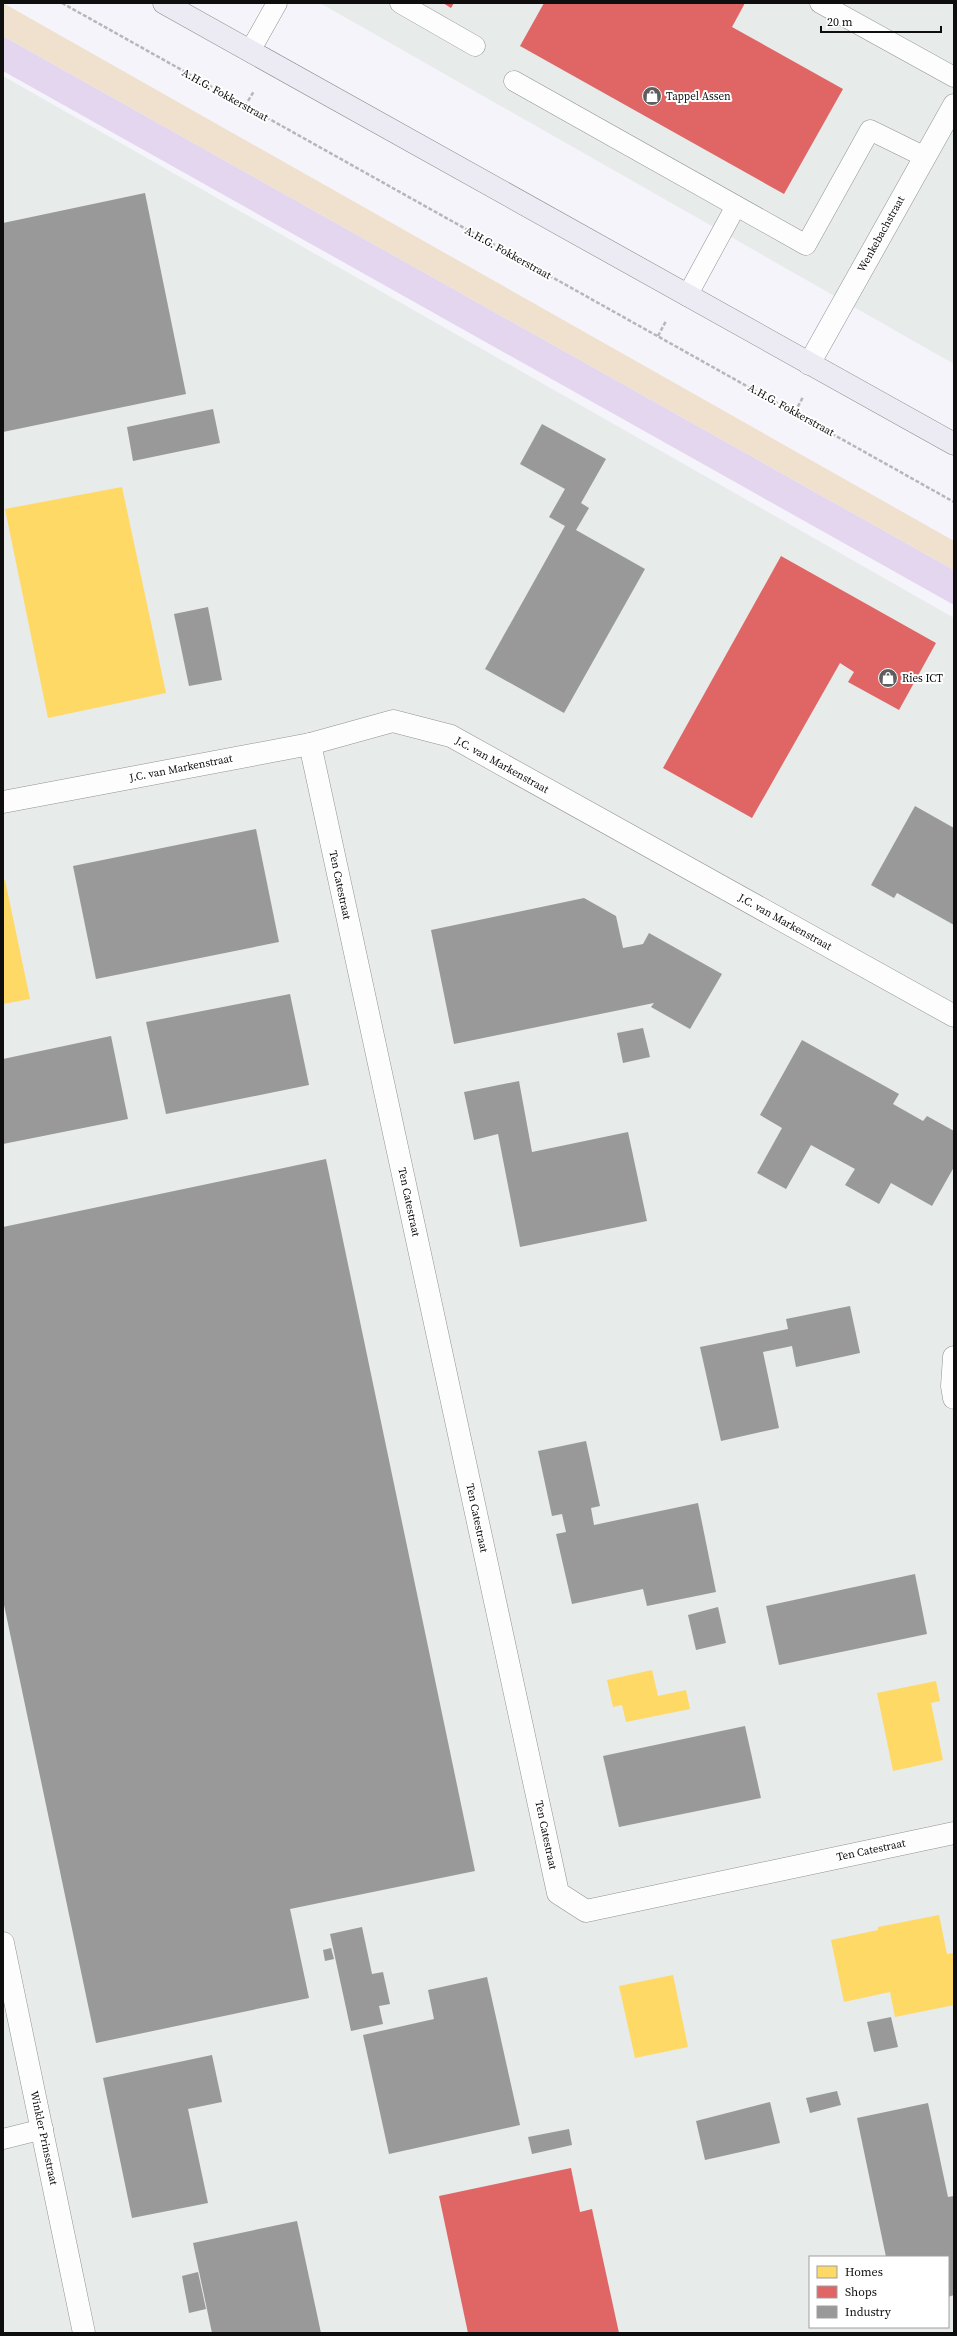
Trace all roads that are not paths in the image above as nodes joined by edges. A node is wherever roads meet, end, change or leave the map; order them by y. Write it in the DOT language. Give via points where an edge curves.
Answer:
graph roads {
  1 [pos="164,3"];
  2 [pos="277,3"];
  3 [pos="400,3"];
  4 [pos="820,3"];
  5 [pos="475,46"];
  6 [pos="250,51"];
  7 [pos="954,77"];
  8 [pos="514,81"];
  9 [pos="954,105"];
  10 [pos="925,157"];
  11 [pos="736,206"];
  12 [pos="687,296"];
  13 [pos="809,364"];
  14 [pos="954,444"];
  15 [pos="310,744"];
  16 [pos="3,802"];
  17 [pos="954,1016"];
  18 [pos="954,1357"];
  19 [pos="954,1398"];
  20 [pos="954,1833"];
  21 [pos="3,1943"];
  22 [pos="43,2130"];
  23 [pos="3,2139"];
  24 [pos="84,2333"];
  1 -- 6 [label="street"];
  2 -- 6 [label="lane"];
  3 -- 5 [label="lane"];
  4 -- 7 [label="lane"];
  6 -- 12 [label="street"];
  8 -- 11 [label="lane"];
  9 -- 10 [label="street, Wenkebachstraat"];
  10 -- 11 [label="lane" via="870,130 806,245"];
  10 -- 13 [label="street, Wenkebachstraat"];
  11 -- 12 [label="lane"];
  12 -- 13 [label="street"];
  13 -- 14 [label="street"];
  15 -- 16 [label="street, J.C. van Markenstraat"];
  15 -- 17 [label="street, J.C. van Markenstraat" via="392,721 451,736"];
  15 -- 20 [label="street, Ten Catestraat" via="558,1893 586,1911"];
  18 -- 19 [label="street"];
  21 -- 22 [label="street, Winkler Prinsstraat"];
  22 -- 23 [label="lane"];
  22 -- 24 [label="street, Winkler Prinsstraat"];
}
